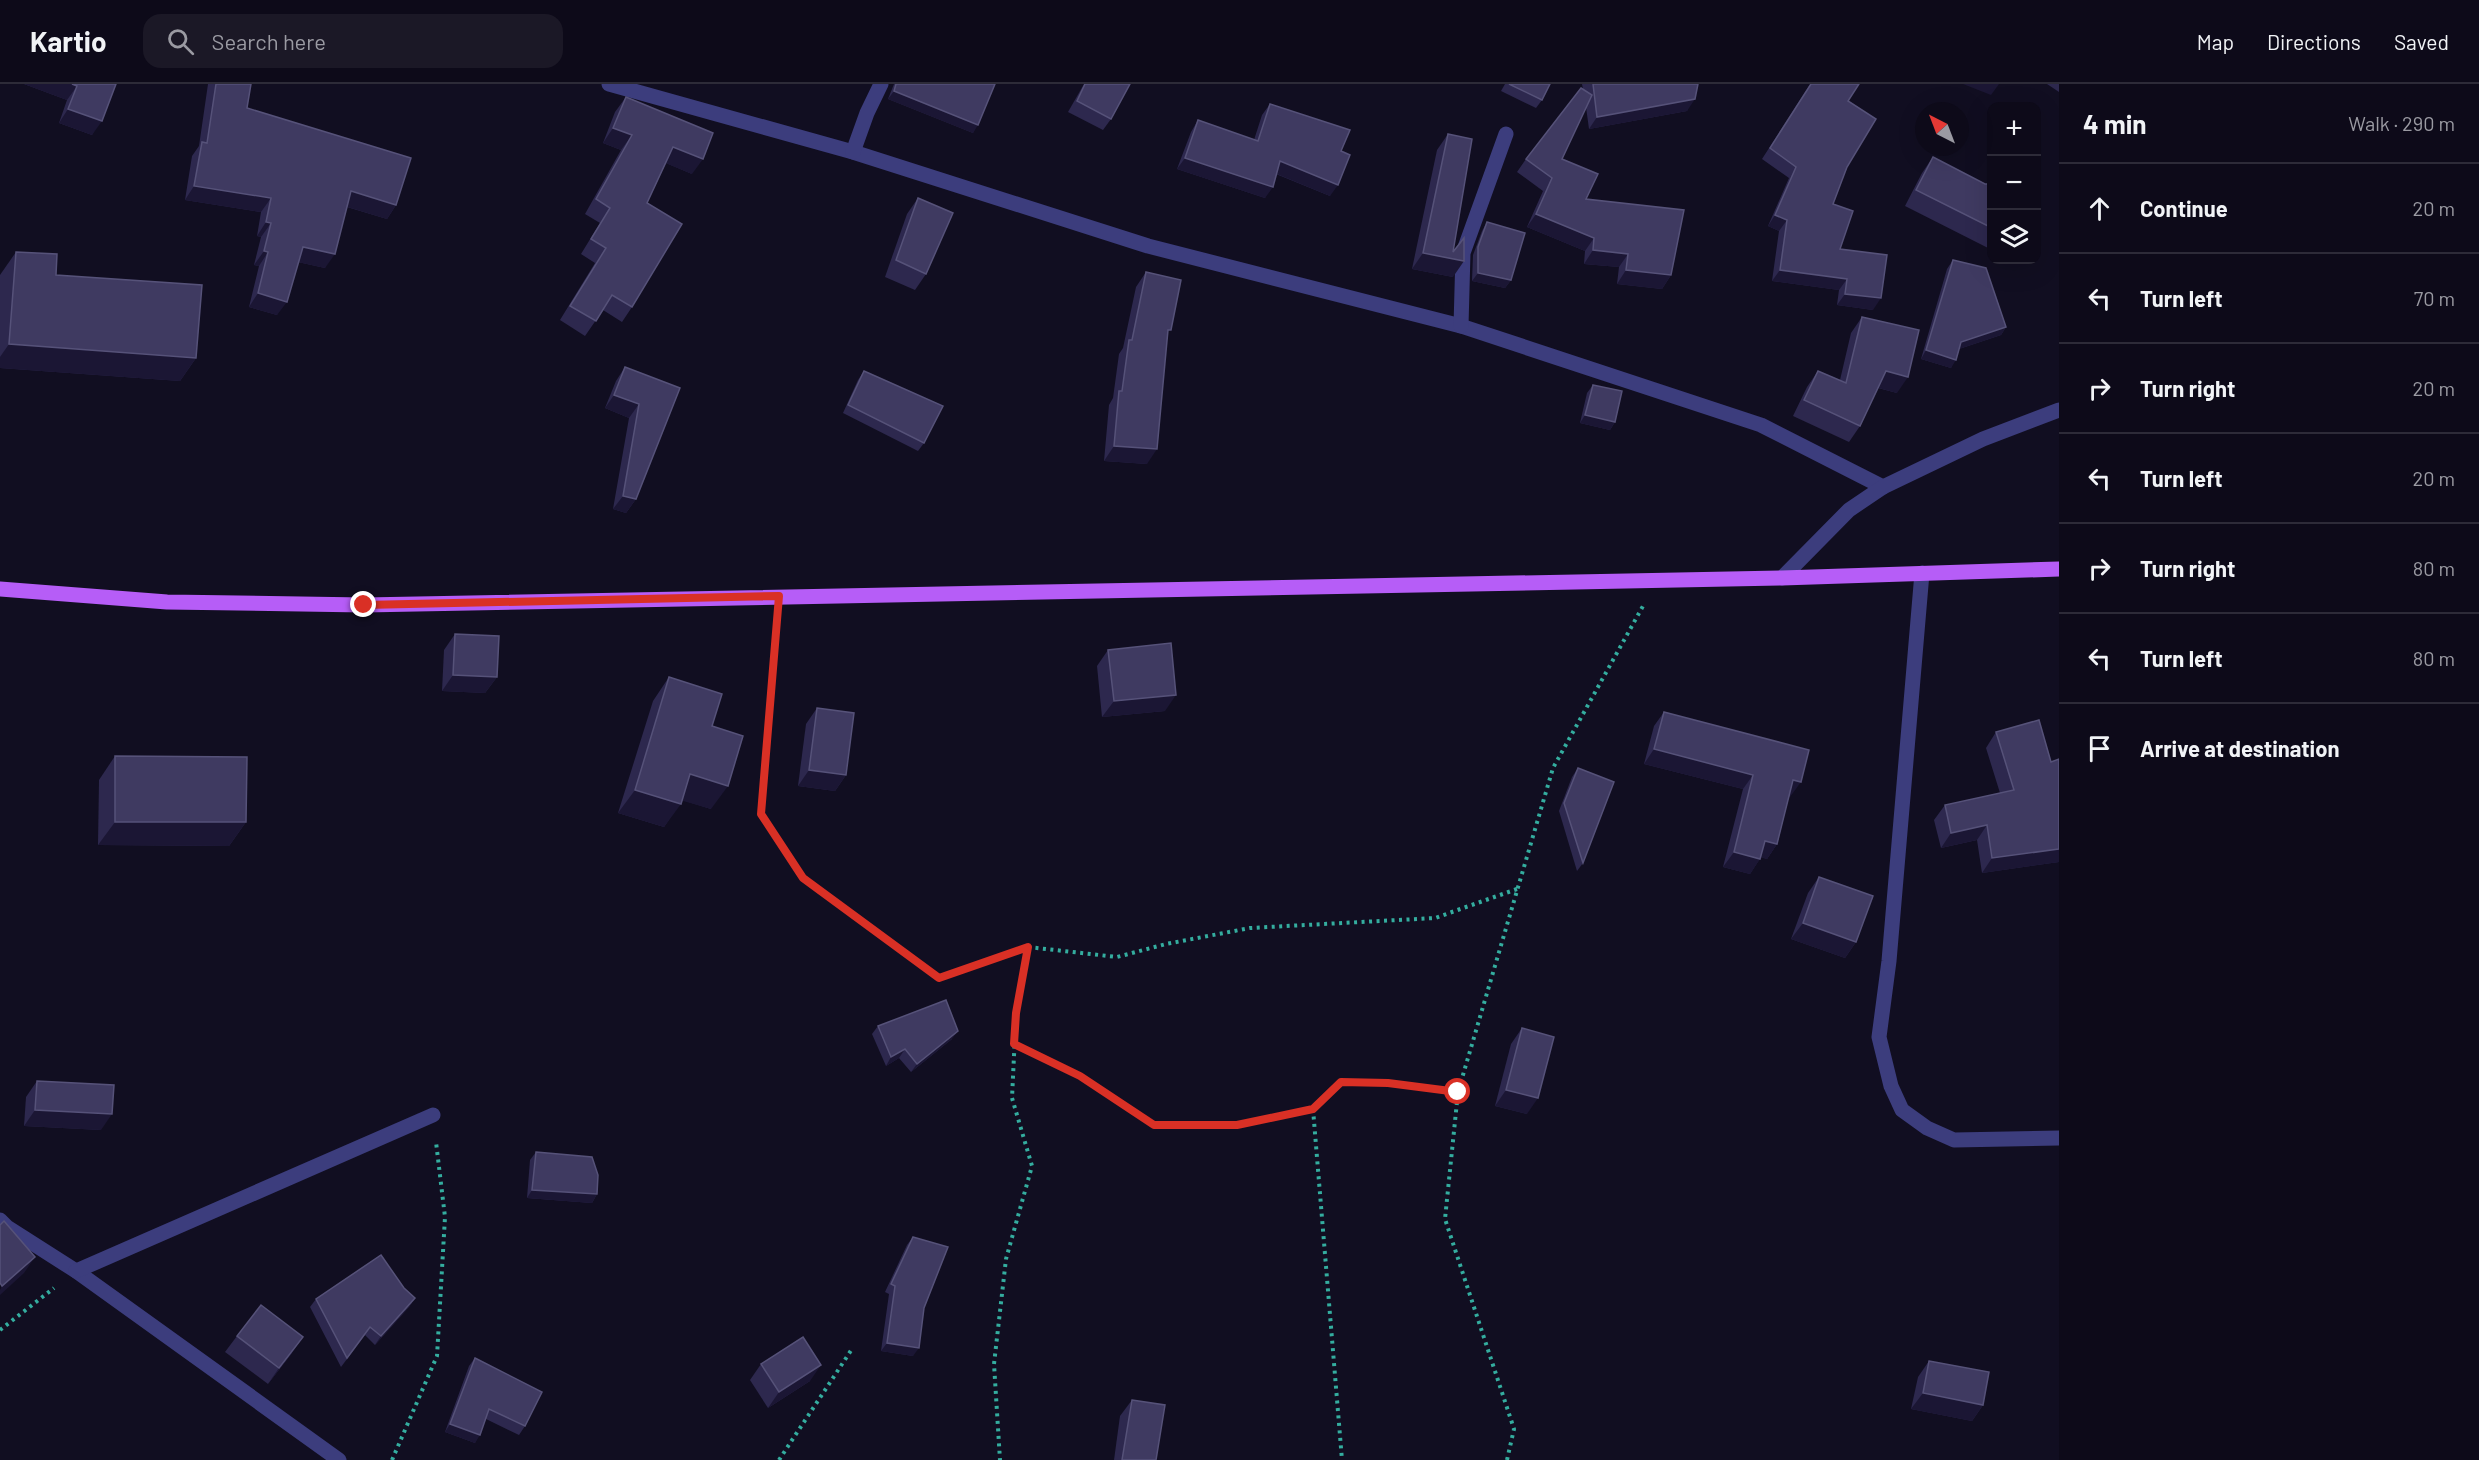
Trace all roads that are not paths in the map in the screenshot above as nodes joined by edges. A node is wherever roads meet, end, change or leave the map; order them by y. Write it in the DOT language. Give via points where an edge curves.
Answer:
graph roads {
  1 [pos="609,84"];
  2 [pos="881,84"];
  3 [pos="1506,134"];
  4 [pos="853,152"];
  5 [pos="1461,326"];
  6 [pos="2059,410"];
  7 [pos="1883,487"];
  8 [pos="2059,569"];
  9 [pos="1922,573"];
  10 [pos="1782,578"];
  11 [pos="0,589"];
  12 [pos="433,1115"];
  13 [pos="2059,1138"];
  14 [pos="2,1225"];
  15 [pos="76,1271"];
  16 [pos="339,1460"];
  1 -- 4 [label="street"];
  2 -- 4 [label="street"];
  3 -- 5 [label="street" via="1463,253"];
  4 -- 5 [label="street" via="1148,246"];
  5 -- 7 [label="street" via="1761,425"];
  6 -- 7 [label="street" via="1983,439"];
  7 -- 10 [label="street" via="1850,510"];
  8 -- 9 [label="main road"];
  9 -- 10 [label="main road"];
  9 -- 13 [label="street" via="1879,1037 1891,1086 1902,1110 1927,1128 1954,1140"];
  10 -- 11 [label="main road" via="364,605 167,602"];
  12 -- 15 [label="street"];
  14 -- 15 [label="street"];
  15 -- 16 [label="street"];
}
